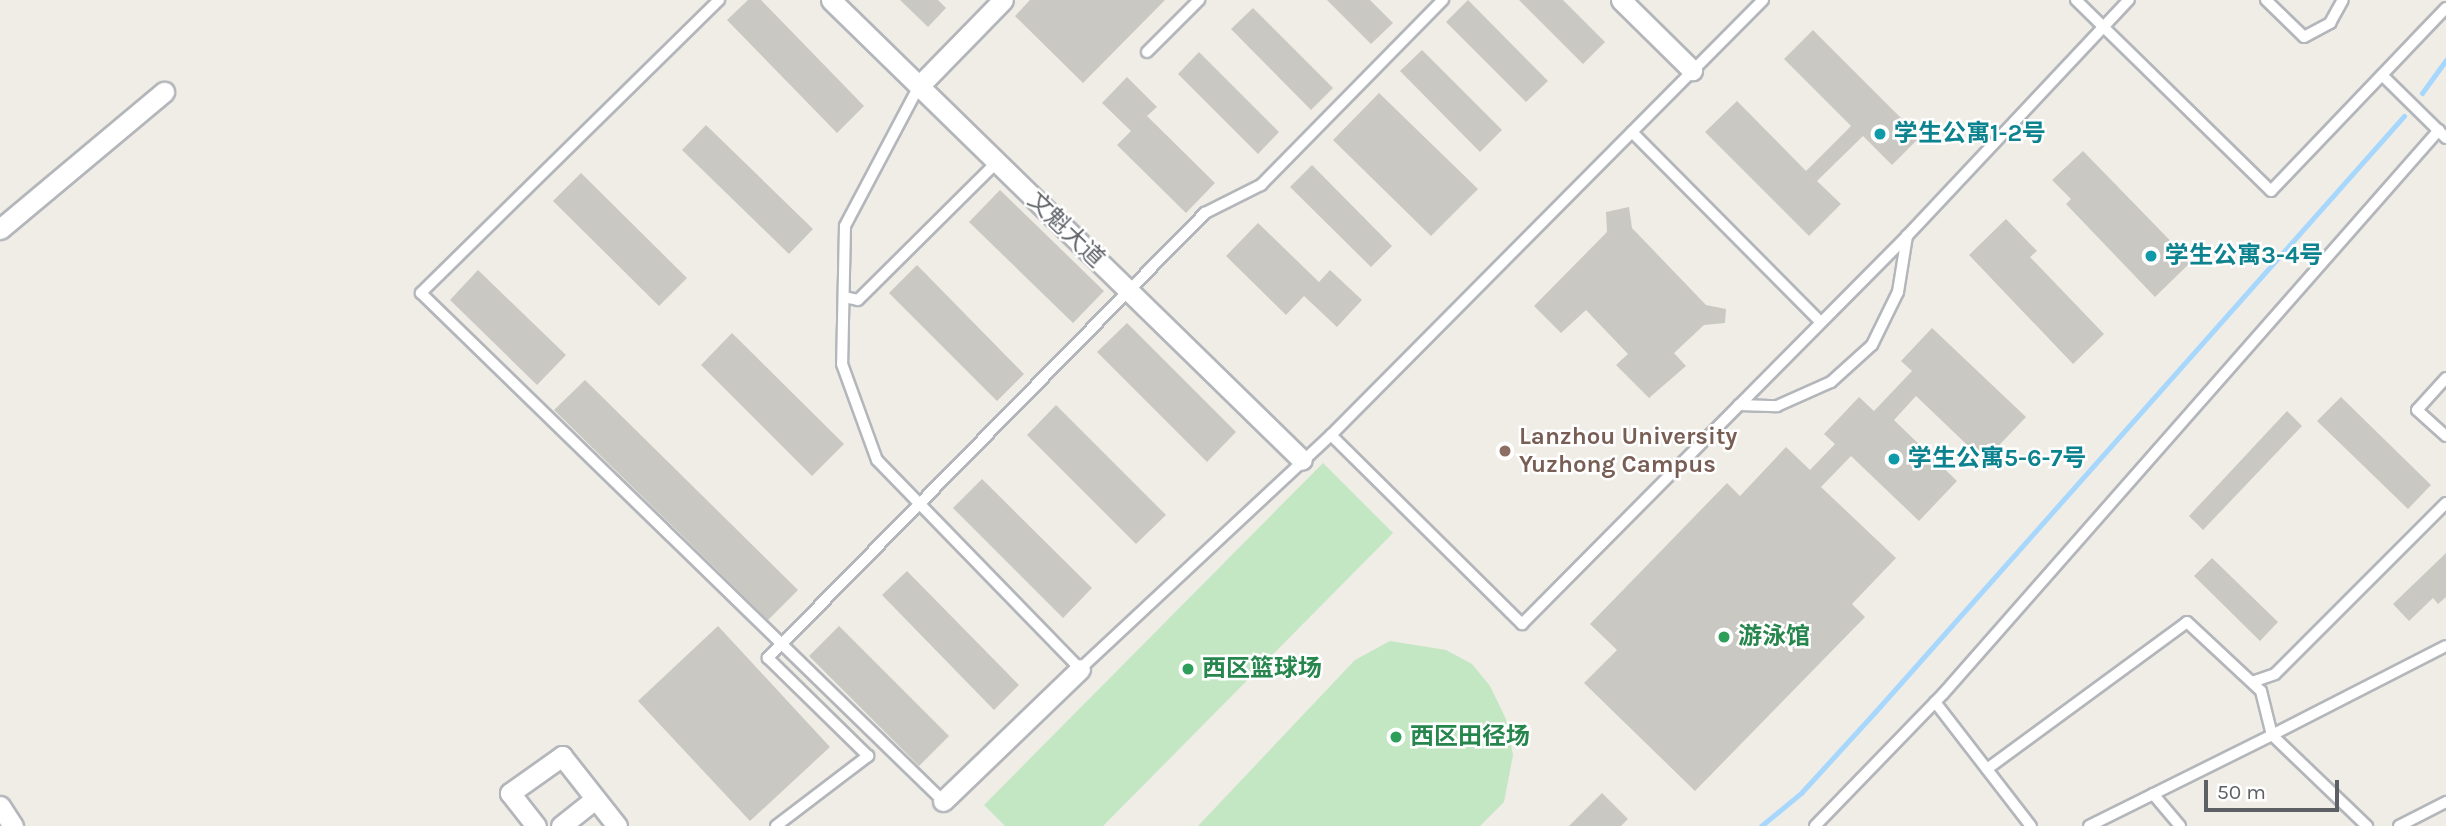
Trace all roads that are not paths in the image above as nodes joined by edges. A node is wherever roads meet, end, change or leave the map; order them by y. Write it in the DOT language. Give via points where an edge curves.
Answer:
graph roads {
  1 [pos="719,0"];
  2 [pos="831,0"];
  3 [pos="1003,0"];
  4 [pos="1199,0"];
  5 [pos="1443,0"];
  6 [pos="1621,0"];
  7 [pos="1763,0"];
  8 [pos="2076,0"];
  9 [pos="2129,0"];
  10 [pos="2266,0"];
  11 [pos="2343,0"];
  12 [pos="2446,8"];
  13 [pos="2103,26"];
  14 [pos="1147,52"];
  15 [pos="1692,70"];
  16 [pos="2382,75"];
  17 [pos="919,86"];
  18 [pos="164,92"];
  19 [pos="1632,132"];
  20 [pos="2442,134"];
  21 [pos="997,162"];
  22 [pos="0,229"];
  23 [pos="1907,236"];
  24 [pos="1132,293"];
  25 [pos="844,297"];
  26 [pos="1821,322"];
  27 [pos="2446,379"];
  28 [pos="1739,405"];
  29 [pos="1331,435"];
  30 [pos="2446,436"];
  31 [pos="1302,460"];
  32 [pos="2446,503"];
  33 [pos="919,504"];
  34 [pos="781,644"];
  35 [pos="2446,646"];
  36 [pos="1080,668"];
  37 [pos="2252,682"];
  38 [pos="1935,702"];
  39 [pos="2272,735"];
  40 [pos="1987,769"];
  41 [pos="2153,794"];
  42 [pos="595,799"];
  43 [pos="943,801"];
  44 [pos="2446,802"];
  45 [pos="0,806"];
  46 [pos="13,826"];
  47 [pos="536,826"];
  48 [pos="561,826"];
  49 [pos="617,826"];
  50 [pos="776,826"];
  51 [pos="1815,826"];
  52 [pos="2031,826"];
  53 [pos="2089,826"];
  54 [pos="2180,826"];
  55 [pos="2367,826"];
  56 [pos="2399,826"];
  1 -- 34 [label="lane" via="421,293"];
  2 -- 17 [label="street, 文魁大道"];
  3 -- 17 [label="street"];
  4 -- 14 [label="lane"];
  5 -- 24 [label="lane" via="1261,185 1205,213"];
  6 -- 15 [label="street"];
  7 -- 15 [label="lane"];
  8 -- 13 [label="lane"];
  9 -- 13 [label="lane"];
  10 -- 11 [label="lane" via="2304,37 2330,23"];
  12 -- 16 [label="lane"];
  13 -- 16 [label="lane" via="2271,191"];
  13 -- 23 [label="lane"];
  15 -- 19 [label="lane"];
  16 -- 20 [label="lane"];
  17 -- 21 [label="street, 文魁大道"];
  17 -- 25 [label="lane" via="845,226"];
  18 -- 22 [label="street"];
  19 -- 26 [label="lane"];
  19 -- 29 [label="lane"];
  20 -- 38 [label="lane"];
  21 -- 24 [label="street, 文魁大道"];
  21 -- 25 [label="lane" via="858,300"];
  23 -- 26 [label="lane"];
  23 -- 28 [label="lane" via="1898,292 1872,345 1831,382 1777,406"];
  24 -- 31 [label="street, 文魁大道"];
  24 -- 33 [label="lane"];
  25 -- 33 [label="lane" via="842,364 877,460"];
  26 -- 28 [label="lane"];
  27 -- 30 [label="lane" via="2417,410"];
  28 -- 29 [label="lane" via="1522,624"];
  29 -- 31 [label="lane"];
  31 -- 36 [label="lane"];
  32 -- 37 [label="lane" via="2275,674"];
  33 -- 34 [label="lane"];
  33 -- 36 [label="lane"];
  34 -- 43 [label="lane"];
  34 -- 50 [label="lane" via="768,658 868,755"];
  35 -- 39 [label="lane"];
  36 -- 43 [label="street"];
  37 -- 39 [label="lane" via="2261,691"];
  37 -- 40 [label="lane" via="2187,622"];
  38 -- 40 [label="lane"];
  38 -- 51 [label="lane"];
  39 -- 41 [label="lane"];
  39 -- 55 [label="lane"];
  40 -- 52 [label="lane"];
  41 -- 53 [label="lane"];
  41 -- 54 [label="lane"];
  42 -- 47 [label="street" via="562,756 510,793"];
  42 -- 48 [label="street"];
  42 -- 49 [label="street"];
  44 -- 56 [label="lane"];
  45 -- 46 [label="street"];
}
